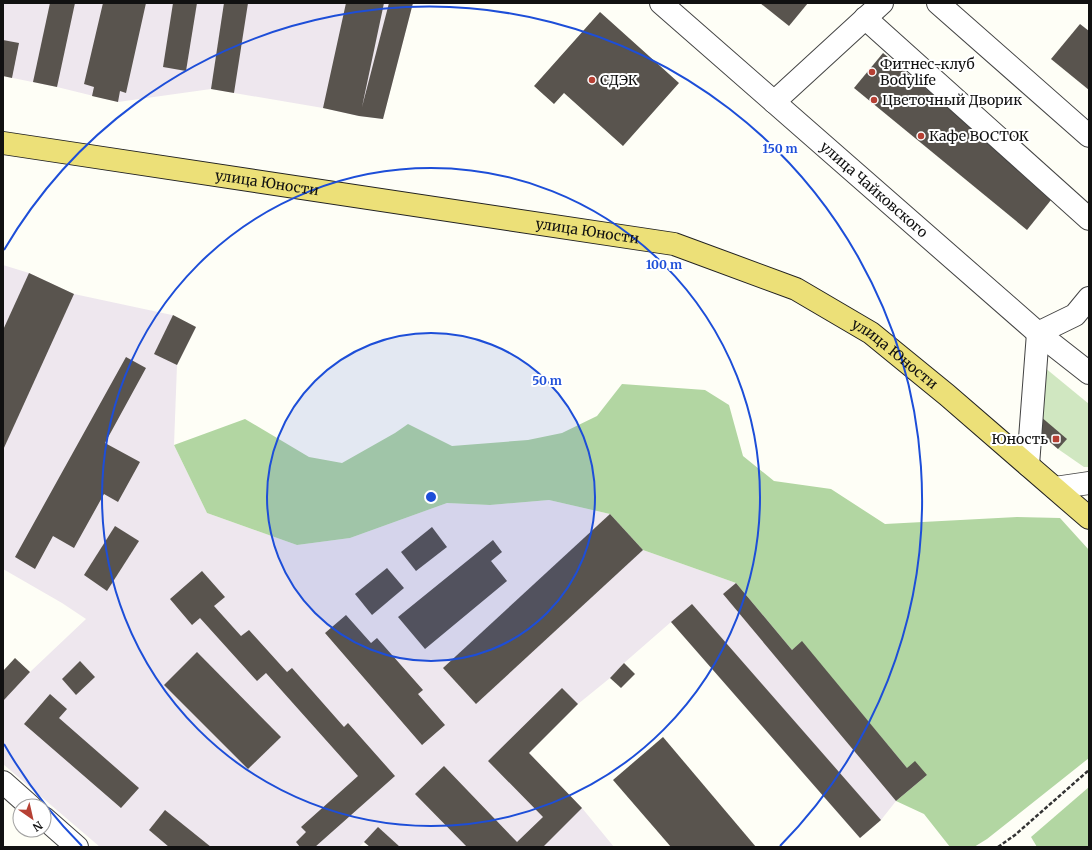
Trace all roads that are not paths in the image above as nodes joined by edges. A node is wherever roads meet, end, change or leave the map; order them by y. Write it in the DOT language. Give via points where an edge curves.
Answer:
graph roads {
  1 [pos="662,3"];
  2 [pos="882,3"];
  3 [pos="938,3"];
  4 [pos="865,18"];
  5 [pos="774,102"];
  6 [pos="1089,136"];
  7 [pos="3,143"];
  8 [pos="1089,219"];
  9 [pos="1089,298"];
  10 [pos="1038,333"];
  11 [pos="1089,373"];
  12 [pos="1028,465"];
  13 [pos="1089,483"];
  14 [pos="1055,488"];
  15 [pos="1089,518"];
  16 [pos="3,782"];
  17 [pos="21,798"];
  18 [pos="52,825"];
  19 [pos="77,847"];
  1 -- 5 [label="street, улица Чайковского"];
  2 -- 4 [label="street"];
  3 -- 6 [label="street"];
  4 -- 5 [label="street"];
  4 -- 8 [label="street"];
  5 -- 10 [label="street, улица Чайковского"];
  7 -- 12 [label="main road, улица Юности" via="674,244 796,289 871,334"];
  9 -- 10 [label="street" via="1075,315"];
  10 -- 11 [label="street, улица Чайковского"];
  10 -- 12 [label="street"];
  12 -- 14 [label="main road, улица Юности"];
  13 -- 14 [label="street"];
  14 -- 15 [label="main road, улица Юности"];
  16 -- 17 [label="street"];
  18 -- 19 [label="street"];
}
